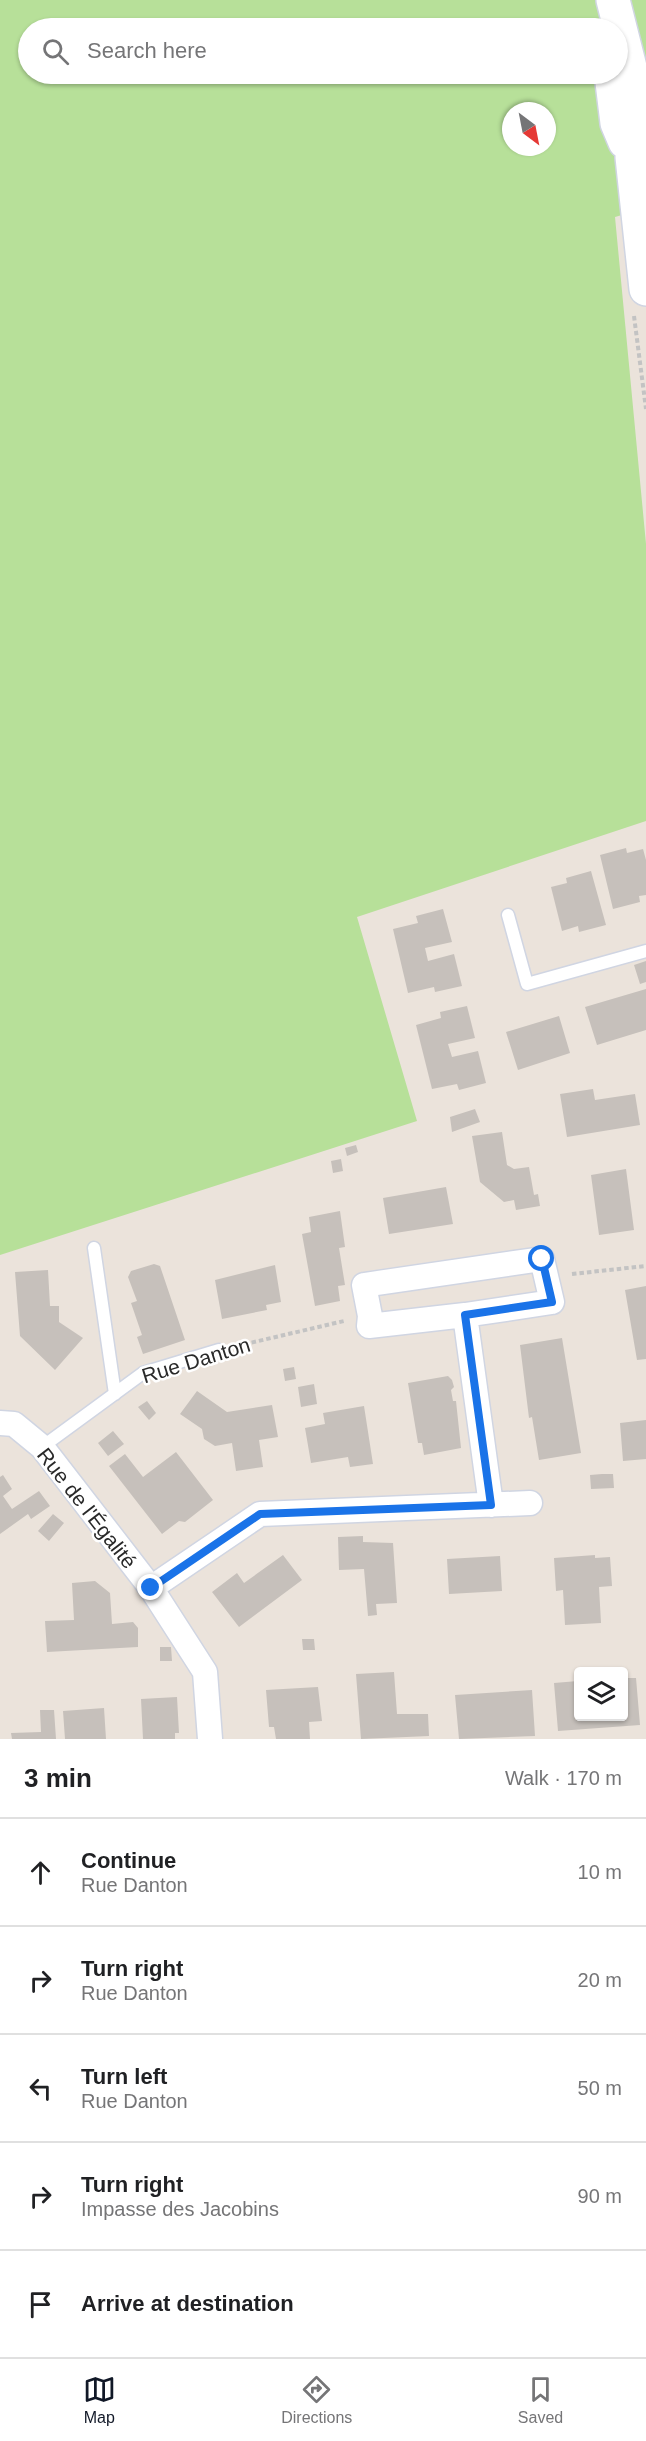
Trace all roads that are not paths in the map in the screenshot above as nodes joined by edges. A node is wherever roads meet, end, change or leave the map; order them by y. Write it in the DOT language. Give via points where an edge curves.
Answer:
graph roads {
  1 [pos="628,53"];
  2 [pos="612,84"];
  3 [pos="632,157"];
  4 [pos="646,289"];
  5 [pos="508,915"];
  6 [pos="646,951"];
  7 [pos="94,1248"];
  8 [pos="465,1315"];
  9 [pos="219,1350"];
  10 [pos="115,1394"];
  11 [pos="0,1423"];
  12 [pos="42,1447"];
  13 [pos="530,1503"];
  14 [pos="491,1505"];
  15 [pos="151,1588"];
  16 [pos="210,1739"];
  1 -- 3 [label="street" via="638,122"];
  2 -- 3 [label="street" via="617,123"];
  3 -- 4 [label="street"];
  5 -- 6 [label="lane" via="527,984"];
  7 -- 10 [label="lane"];
  8 -- 8 [label="street" via="552,1302 542,1259 364,1285 369,1326"];
  8 -- 14 [label="street"];
  9 -- 10 [label="lane, Rue Danton" via="143,1373"];
  10 -- 12 [label="lane, Rue Danton"];
  11 -- 12 [label="street, Rue de l'Égalité" via="14,1424"];
  12 -- 15 [label="street, Rue de l'Égalité"];
  13 -- 14 [label="street"];
  14 -- 15 [label="street" via="260,1514"];
  15 -- 16 [label="street, Rue de l'Égalité" via="206,1672"];
}
